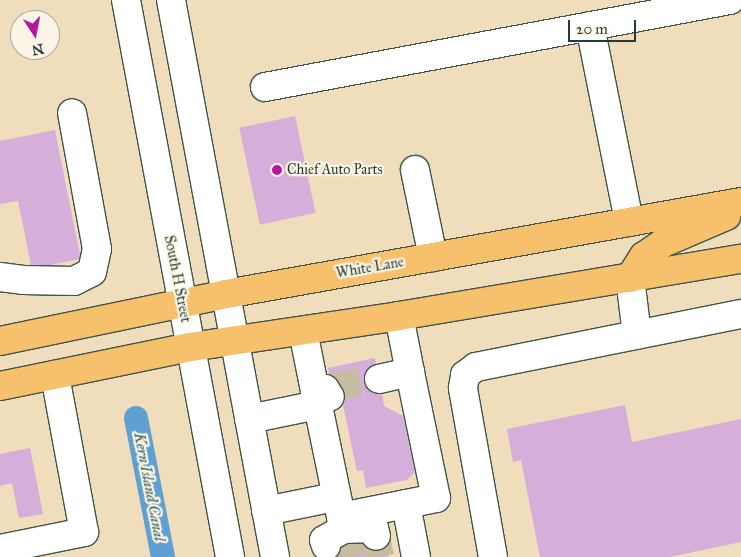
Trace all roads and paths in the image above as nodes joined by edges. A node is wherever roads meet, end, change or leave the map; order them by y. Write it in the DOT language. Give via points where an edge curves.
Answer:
graph roads {
  1 [pos="126,0"];
  2 [pos="171,0"];
  3 [pos="730,0"];
  4 [pos="590,26"];
  5 [pos="265,87"];
  6 [pos="72,113"];
  7 [pos="415,170"];
  8 [pos="741,202"];
  9 [pos="741,209"];
  10 [pos="629,222"];
  11 [pos="433,257"];
  12 [pos="741,259"];
  13 [pos="0,277"];
  14 [pos="630,278"];
  15 [pos="226,294"];
  16 [pos="182,304"];
  17 [pos="741,314"];
  18 [pos="399,316"];
  19 [pos="303,331"];
  20 [pos="637,335"];
  21 [pos="0,341"];
  22 [pos="234,342"];
  23 [pos="190,347"];
  24 [pos="55,375"];
  25 [pos="0,386"];
  26 [pos="326,391"];
  27 [pos="249,418"];
  28 [pos="406,504"];
  29 [pos="266,511"];
  30 [pos="339,526"];
  31 [pos="376,536"];
  32 [pos="0,548"];
  33 [pos="230,549"];
  34 [pos="275,557"];
  35 [pos="416,557"];
  36 [pos="493,557"];
  1 -- 16 [label="street, South H Street"];
  2 -- 15 [label="street"];
  3 -- 4 [label="street"];
  4 -- 5 [label="street"];
  4 -- 10 [label="street"];
  6 -- 13 [label="street" via="98,249 92,272 74,281"];
  7 -- 11 [label="street"];
  8 -- 10 [label="main road, White Lane"];
  9 -- 14 [label="main road" via="664,243 644,256"];
  10 -- 11 [label="main road, White Lane"];
  11 -- 15 [label="main road, White Lane"];
  12 -- 14 [label="main road"];
  14 -- 18 [label="main road"];
  14 -- 20 [label="street"];
  15 -- 16 [label="main road, White Lane"];
  15 -- 22 [label="street"];
  16 -- 21 [label="main road, White Lane"];
  16 -- 23 [label="street, South H Street"];
  17 -- 20 [label="street"];
  18 -- 19 [label="main road"];
  18 -- 28 [label="street" via="390,376 436,498"];
  19 -- 22 [label="main road"];
  19 -- 26 [label="street"];
  20 -- 36 [label="street" via="476,367 465,375 463,388"];
  22 -- 23 [label="main road"];
  22 -- 27 [label="street"];
  23 -- 24 [label="main road"];
  23 -- 33 [label="street, South H Street"];
  24 -- 25 [label="main road"];
  24 -- 32 [label="street" via="84,532"];
  26 -- 27 [label="street"];
  26 -- 30 [label="street"];
  27 -- 29 [label="street"];
  28 -- 30 [label="street"];
  28 -- 35 [label="street"];
  29 -- 30 [label="street"];
  29 -- 34 [label="street"];
  30 -- 31 [label="street" via="374,528"];
}
